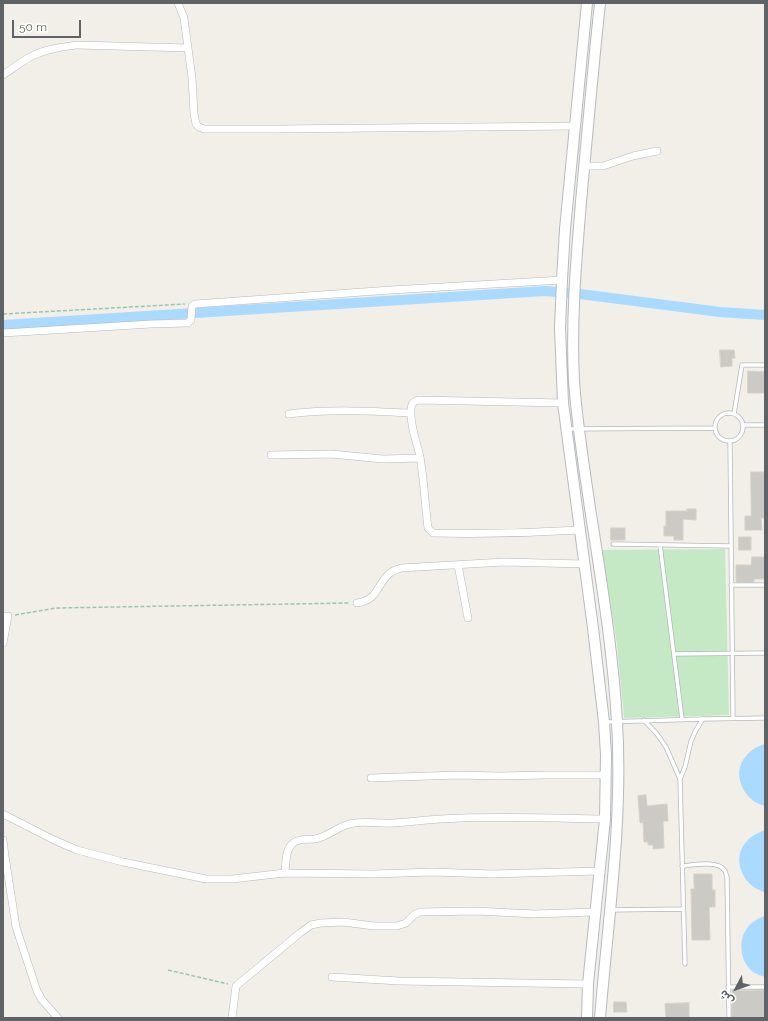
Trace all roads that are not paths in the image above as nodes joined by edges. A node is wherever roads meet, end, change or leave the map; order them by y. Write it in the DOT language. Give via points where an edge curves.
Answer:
graph roads {
  1 [pos="178,3"];
  2 [pos="587,3"];
  3 [pos="600,3"];
  4 [pos="188,48"];
  5 [pos="3,75"];
  6 [pos="575,126"];
  7 [pos="656,151"];
  8 [pos="584,166"];
  9 [pos="562,280"];
  10 [pos="3,333"];
  11 [pos="765,364"];
  12 [pos="563,403"];
  13 [pos="410,413"];
  14 [pos="289,414"];
  15 [pos="734,414"];
  16 [pos="743,425"];
  17 [pos="765,425"];
  18 [pos="578,428"];
  19 [pos="714,428"];
  20 [pos="566,429"];
  21 [pos="730,442"];
  22 [pos="271,455"];
  23 [pos="420,458"];
  24 [pos="580,530"];
  25 [pos="613,544"];
  26 [pos="660,545"];
  27 [pos="730,546"];
  28 [pos="584,564"];
  29 [pos="458,565"];
  30 [pos="765,585"];
  31 [pos="731,586"];
  32 [pos="356,602"];
  33 [pos="5,617"];
  34 [pos="468,618"];
  35 [pos="3,643"];
  36 [pos="732,653"];
  37 [pos="765,653"];
  38 [pos="674,654"];
  39 [pos="733,718"];
  40 [pos="765,718"];
  41 [pos="682,719"];
  42 [pos="703,719"];
  43 [pos="644,720"];
  44 [pos="604,722"];
  45 [pos="617,722"];
  46 [pos="606,775"];
  47 [pos="370,778"];
  48 [pos="680,779"];
  49 [pos="3,814"];
  50 [pos="605,819"];
  51 [pos="3,840"];
  52 [pos="682,866"];
  53 [pos="599,871"];
  54 [pos="285,873"];
  55 [pos="683,909"];
  56 [pos="610,910"];
  57 [pos="594,912"];
  58 [pos="685,964"];
  59 [pos="332,977"];
  60 [pos="588,984"];
  61 [pos="728,987"];
  62 [pos="765,987"];
  63 [pos="58,1018"];
  64 [pos="232,1018"];
  65 [pos="587,1018"];
  66 [pos="600,1018"];
  67 [pos="729,1018"];
  1 -- 4 [label="street" via="184,18"];
  2 -- 6 [label="street"];
  3 -- 8 [label="street"];
  4 -- 5 [label="street" via="77,45 61,47 39,53"];
  4 -- 6 [label="street" via="194,114 199,128"];
  6 -- 9 [label="street"];
  7 -- 8 [label="street" via="603,166"];
  8 -- 18 [label="street" via="574,314 574,380"];
  9 -- 10 [label="street" via="391,290 193,306 192,318 188,323"];
  9 -- 12 [label="street" via="560,328"];
  11 -- 15 [label="lane" via="742,365"];
  12 -- 13 [label="street" via="418,400 412,404"];
  12 -- 20 [label="street"];
  13 -- 14 [label="street" via="346,411"];
  13 -- 23 [label="street"];
  15 -- 16 [label="lane"];
  15 -- 19 [label="lane" via="722,414 715,422"];
  16 -- 17 [label="lane"];
  16 -- 21 [label="lane" via="740,437"];
  18 -- 19 [label="lane"];
  18 -- 20 [label="lane"];
  18 -- 45 [label="street" via="611,650"];
  19 -- 21 [label="lane" via="719,438"];
  20 -- 24 [label="street"];
  21 -- 27 [label="lane"];
  22 -- 23 [label="street" via="331,454 383,459"];
  23 -- 24 [label="street" via="428,528 433,533 538,533"];
  24 -- 28 [label="street"];
  25 -- 26 [label="lane"];
  26 -- 27 [label="lane"];
  26 -- 38 [label="lane"];
  27 -- 31 [label="lane"];
  28 -- 29 [label="street" via="504,562"];
  28 -- 44 [label="street"];
  29 -- 32 [label="street" via="393,570 371,598"];
  29 -- 34 [label="street"];
  30 -- 31 [label="lane"];
  31 -- 36 [label="lane"];
  33 -- 35 [label="street"];
  36 -- 37 [label="lane"];
  36 -- 38 [label="lane"];
  36 -- 39 [label="lane"];
  38 -- 41 [label="lane"];
  39 -- 40 [label="lane"];
  39 -- 42 [label="lane"];
  41 -- 42 [label="lane"];
  41 -- 43 [label="lane"];
  42 -- 48 [label="lane" via="696,730"];
  43 -- 45 [label="lane"];
  43 -- 48 [label="lane" via="666,747"];
  44 -- 45 [label="lane"];
  44 -- 46 [label="street"];
  45 -- 56 [label="street" via="617,821"];
  46 -- 47 [label="street"];
  46 -- 50 [label="street"];
  48 -- 52 [label="lane"];
  49 -- 54 [label="street" via="77,850 168,872 206,879"];
  50 -- 53 [label="street"];
  50 -- 54 [label="street" via="530,817 347,824 315,839 293,842 286,859"];
  51 -- 63 [label="street" via="16,927 37,991"];
  52 -- 55 [label="lane"];
  52 -- 61 [label="lane" via="712,864 725,870"];
  53 -- 54 [label="street" via="492,874"];
  53 -- 57 [label="street"];
  55 -- 56 [label="lane"];
  55 -- 58 [label="lane"];
  56 -- 66 [label="street"];
  57 -- 60 [label="street"];
  57 -- 64 [label="street" via="420,912 406,923 397,926 343,922 312,925 236,986"];
  59 -- 60 [label="street"];
  60 -- 65 [label="street"];
  61 -- 62 [label="lane"];
  61 -- 67 [label="lane"];
}
